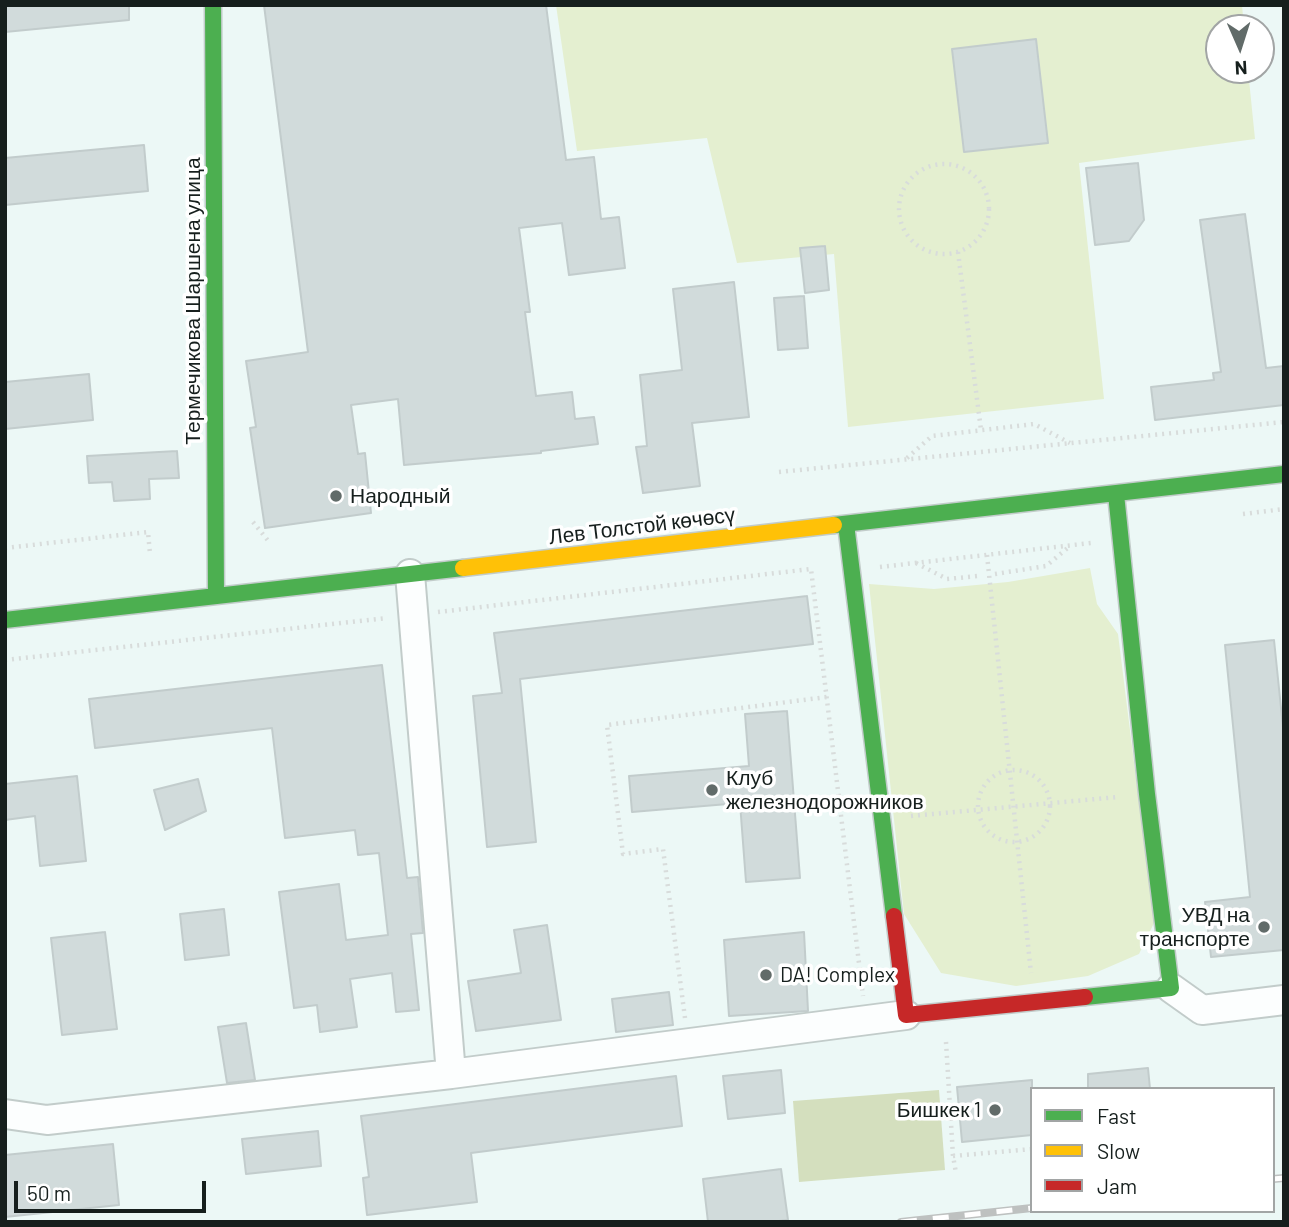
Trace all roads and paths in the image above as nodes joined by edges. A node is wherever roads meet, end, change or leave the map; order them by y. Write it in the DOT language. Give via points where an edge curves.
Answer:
graph roads {
  1 [pos="213,5"];
  2 [pos="958,252"];
  3 [pos="1284,422"];
  4 [pos="981,430"];
  5 [pos="1071,443"];
  6 [pos="905,460"];
  7 [pos="779,472"];
  8 [pos="1284,474"];
  9 [pos="1116,494"];
  10 [pos="1284,509"];
  11 [pos="1233,515"];
  12 [pos="253,522"];
  13 [pos="846,524"];
  14 [pos="1098,542"];
  15 [pos="270,543"];
  16 [pos="1072,545"];
  17 [pos="5,548"];
  18 [pos="150,554"];
  19 [pos="987,555"];
  20 [pos="915,563"];
  21 [pos="877,567"];
  22 [pos="410,574"];
  23 [pos="995,574"];
  24 [pos="978,576"];
  25 [pos="216,596"];
  26 [pos="5,620"];
  27 [pos="827,697"];
  28 [pos="1009,770"];
  29 [pos="1147,794"];
  30 [pos="1051,803"];
  31 [pos="1013,807"];
  32 [pos="978,810"];
  33 [pos="882,818"];
  34 [pos="1017,842"];
  35 [pos="1171,988"];
  36 [pos="1284,1000"];
  37 [pos="1034,1002"];
  38 [pos="906,1015"];
  39 [pos="688,1044"];
  40 [pos="451,1074"];
  41 [pos="950,1080"];
  42 [pos="5,1114"];
  43 [pos="1030,1149"];
  44 [pos="953,1156"];
  45 [pos="956,1173"];
  1 -- 25 [label="street, Термечикова Шаршена улица"];
  2 -- 2 [label="path" via="925,251 902,228 898,212 907,181 936,164 965,168 986,190 988,220 982,234"];
  2 -- 4 [label="path"];
  3 -- 5 [label="path"];
  4 -- 5 [label="path" via="1034,425"];
  4 -- 6 [label="path" via="932,436"];
  5 -- 6 [label="path"];
  6 -- 7 [label="path"];
  8 -- 9 [label="street, Лев Толстой көчөсү"];
  9 -- 13 [label="street, Лев Толстой көчөсү"];
  9 -- 29 [label="street"];
  10 -- 11 [label="path"];
  12 -- 15 [label="path"];
  13 -- 22 [label="street, Лев Толстой көчөсү"];
  13 -- 33 [label="street"];
  14 -- 16 [label="path"];
  16 -- 19 [label="path"];
  16 -- 23 [label="path" via="1046,566"];
  17 -- 18 [label="path" via="148,532"];
  19 -- 20 [label="path"];
  19 -- 28 [label="path"];
  20 -- 21 [label="path"];
  20 -- 24 [label="path" via="947,579"];
  22 -- 25 [label="street, Лев Толстой көчөсү"];
  22 -- 40 [label="street"];
  25 -- 26 [label="street, Лев Толстой көчөсү"];
  27 -- 39 [label="path" via="607,726 623,854 663,849"];
  28 -- 30 [label="path" via="1033,775 1048,791"];
  28 -- 31 [label="path"];
  28 -- 32 [label="path" via="986,783"];
  29 -- 30 [label="path"];
  29 -- 35 [label="street"];
  30 -- 31 [label="path"];
  30 -- 34 [label="path" via="1046,825 1038,834"];
  31 -- 32 [label="path"];
  31 -- 34 [label="path"];
  32 -- 33 [label="path"];
  32 -- 34 [label="path" via="986,830"];
  33 -- 38 [label="street"];
  34 -- 37 [label="path"];
  35 -- 36 [label="street" via="1202,1010"];
  35 -- 37 [label="street"];
  37 -- 38 [label="street"];
  38 -- 39 [label="street"];
  39 -- 40 [label="street"];
  40 -- 42 [label="street" via="47,1120"];
  41 -- 44 [label="path"];
  43 -- 44 [label="path"];
  44 -- 45 [label="path"];
}
